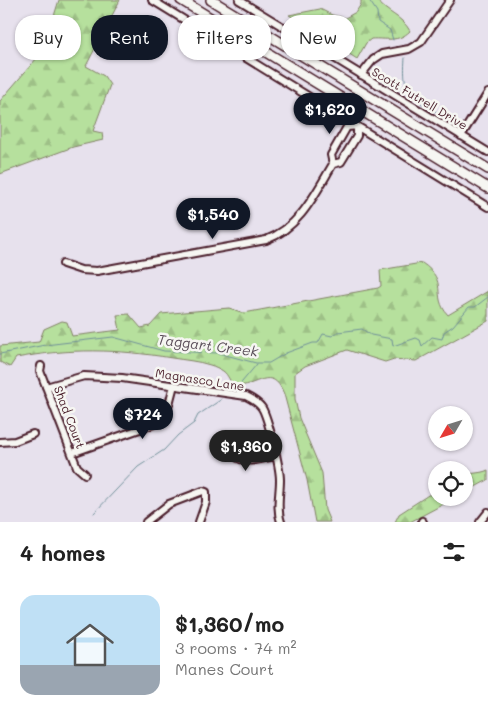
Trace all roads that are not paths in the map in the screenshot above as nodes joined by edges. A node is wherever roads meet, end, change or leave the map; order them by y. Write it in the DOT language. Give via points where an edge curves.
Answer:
graph roads {
  1 [pos="152,0"];
  2 [pos="181,0"];
  3 [pos="211,0"];
  4 [pos="239,0"];
  5 [pos="450,0"];
  6 [pos="361,75"];
  7 [pos="488,93"];
  8 [pos="357,126"];
  9 [pos="461,136"];
  10 [pos="488,152"];
  11 [pos="333,164"];
  12 [pos="488,169"];
  13 [pos="488,188"];
  14 [pos="488,206"];
  15 [pos="63,264"];
  16 [pos="41,366"];
  17 [pos="174,385"];
  18 [pos="46,387"];
  19 [pos="34,434"];
  20 [pos="0,442"];
  21 [pos="230,450"];
  22 [pos="72,453"];
  23 [pos="275,456"];
  24 [pos="85,474"];
  25 [pos="488,512"];
  26 [pos="146,522"];
  27 [pos="199,522"];
  28 [pos="281,522"];
  29 [pos="480,522"];
  1 -- 8 [label="street"];
  2 -- 13 [label="highway"];
  3 -- 12 [label="highway"];
  4 -- 6 [label="street, Scott Futrell Drive"];
  5 -- 6 [label="street" via="421,42 409,49 382,54"];
  6 -- 9 [label="street, Scott Futrell Drive"];
  7 -- 9 [label="street"];
  8 -- 11 [label="street" via="357,136 342,162"];
  8 -- 11 [label="street" via="347,128 331,155"];
  8 -- 14 [label="street"];
  9 -- 10 [label="street, Scott Futrell Drive"];
  11 -- 15 [label="street" via="298,220 271,238 97,271"];
  16 -- 18 [label="street, Shad Court"];
  17 -- 18 [label="street, Magnasco Lane" via="84,376"];
  17 -- 22 [label="street" via="168,408 154,424"];
  17 -- 23 [label="street, Magnasco Lane" via="246,396 256,402 265,416"];
  18 -- 22 [label="street, Shad Court"];
  19 -- 20 [label="street"];
  21 -- 23 [label="street" via="246,461"];
  22 -- 24 [label="street, Shad Court"];
  23 -- 28 [label="street, Magnasco Lane" via="280,476 278,504"];
  25 -- 29 [label="street"];
  26 -- 27 [label="street" via="176,501 206,492"];
}
